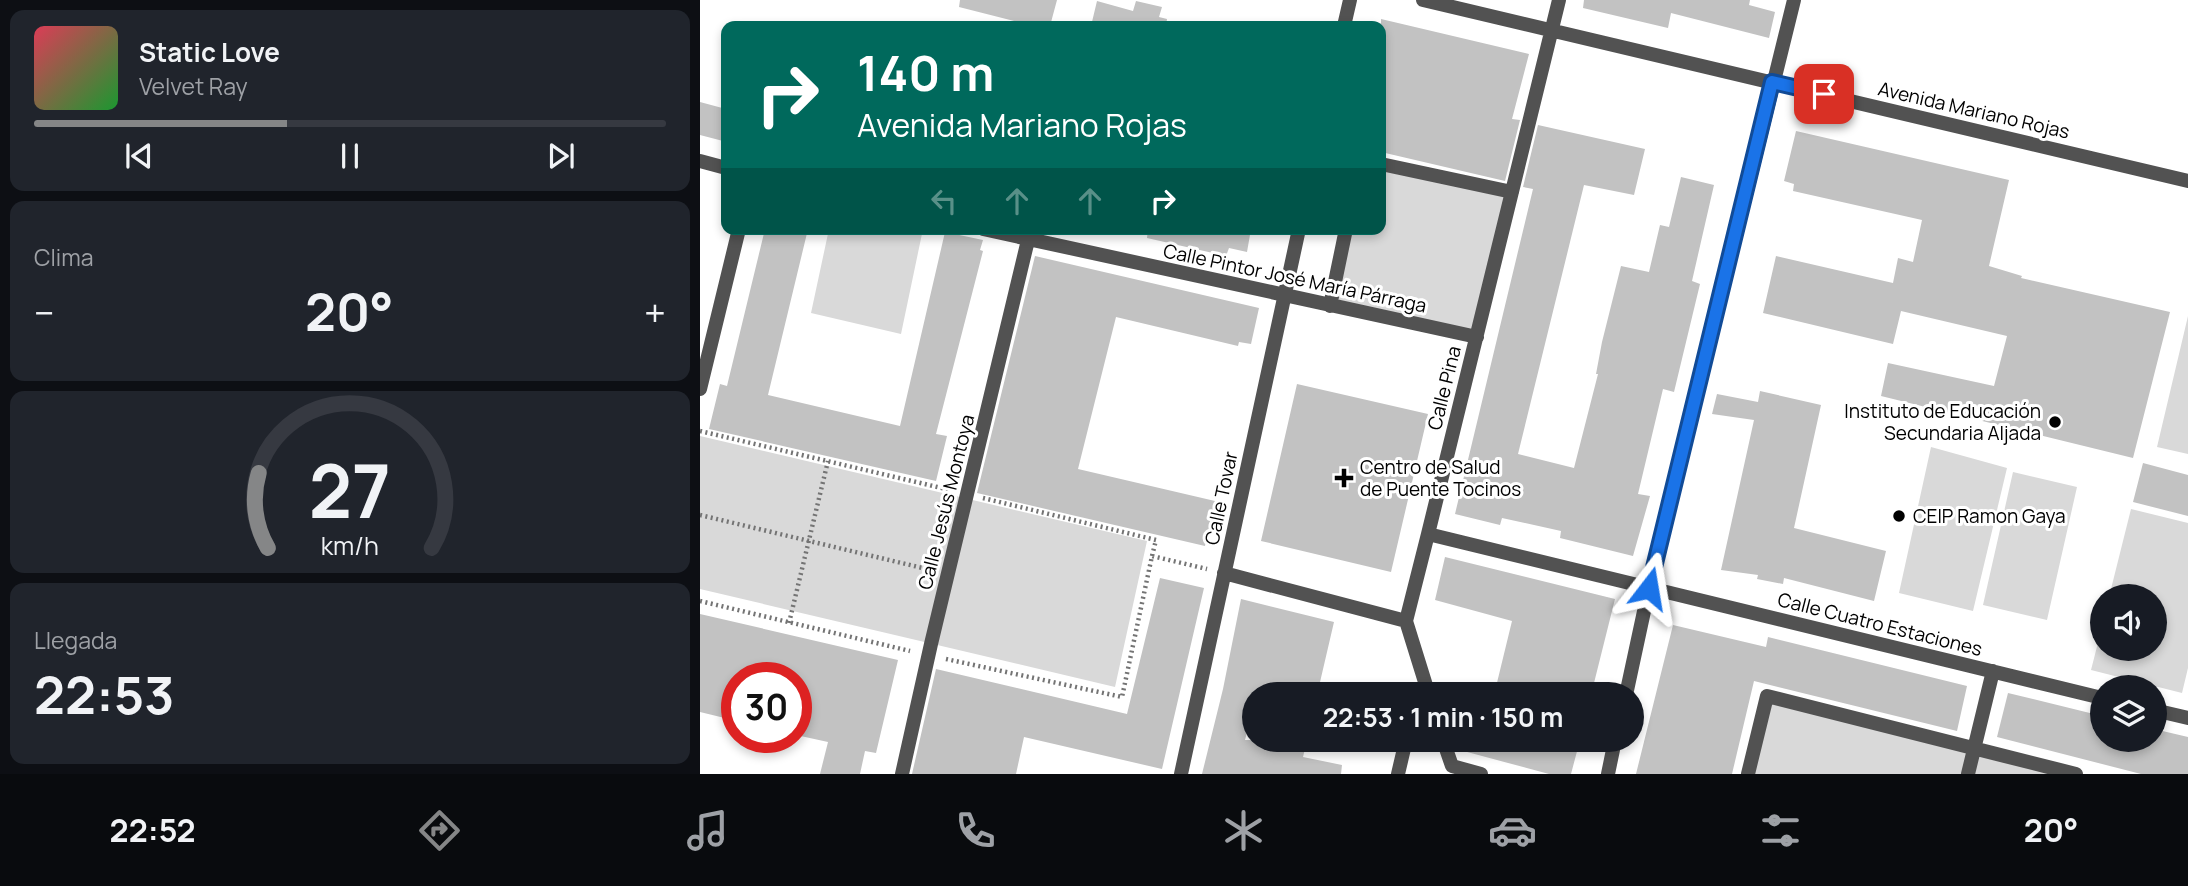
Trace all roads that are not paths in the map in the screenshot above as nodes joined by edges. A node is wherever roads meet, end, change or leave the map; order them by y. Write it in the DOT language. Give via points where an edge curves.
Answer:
graph roads {
  1 [pos="1350,0"];
  2 [pos="1423,0"];
  3 [pos="1559,0"];
  4 [pos="1794,0"];
  5 [pos="1345,21"];
  6 [pos="1552,30"];
  7 [pos="1772,82"];
  8 [pos="700,162"];
  9 [pos="1386,165"];
  10 [pos="721,167"];
  11 [pos="2188,181"];
  12 [pos="1512,192"];
  13 [pos="738,235"];
  14 [pos="1008,235"];
  15 [pos="1297,235"];
  16 [pos="1345,235"];
  17 [pos="1028,240"];
  18 [pos="1284,296"];
  19 [pos="1330,306"];
  20 [pos="1477,337"];
  21 [pos="700,389"];
  22 [pos="1428,534"];
  23 [pos="1224,573"];
  24 [pos="1649,588"];
  25 [pos="1406,621"];
  26 [pos="1993,671"];
  27 [pos="1422,674"];
  28 [pos="1420,682"];
  29 [pos="1425,682"];
  30 [pos="1629,682"];
  31 [pos="2090,695"];
  32 [pos="2167,713"];
  33 [pos="2188,718"];
  34 [pos="1975,748"];
  35 [pos="1403,752"];
  36 [pos="1447,752"];
  37 [pos="1613,752"];
  38 [pos="902,774"];
  39 [pos="1181,774"];
  40 [pos="1398,774"];
  41 [pos="1481,774"];
  42 [pos="1608,774"];
  43 [pos="1748,774"];
  44 [pos="1968,774"];
  45 [pos="2076,774"];
  1 -- 5 [label="street"];
  2 -- 6 [label="street, Avenida Mariano Rojas"];
  3 -- 6 [label="street, Calle Pina"];
  4 -- 7 [label="street"];
  6 -- 7 [label="street, Avenida Mariano Rojas"];
  6 -- 12 [label="street, Calle Pina"];
  7 -- 11 [label="street, Avenida Mariano Rojas"];
  7 -- 24 [label="street"];
  8 -- 10 [label="street"];
  9 -- 12 [label="street"];
  12 -- 20 [label="street, Calle Pina"];
  13 -- 21 [label="street"];
  14 -- 17 [label="street, Calle Pintor José María Párraga"];
  15 -- 18 [label="street, Calle Tovar"];
  16 -- 19 [label="street"];
  17 -- 18 [label="street, Calle Pintor José María Párraga"];
  17 -- 38 [label="street, Calle Jesús Montoya"];
  18 -- 19 [label="street, Calle Pintor José María Párraga"];
  18 -- 23 [label="street, Calle Tovar"];
  19 -- 20 [label="street, Calle Pintor José María Párraga"];
  20 -- 22 [label="street, Calle Pina"];
  22 -- 24 [label="street"];
  22 -- 25 [label="street, Calle Pina"];
  23 -- 25 [label="street"];
  23 -- 39 [label="street, Calle Tovar"];
  24 -- 26 [label="street, Calle Cuatro Estaciones"];
  24 -- 30 [label="street"];
  25 -- 27 [label="street"];
  26 -- 31 [label="street, Calle Cuatro Estaciones"];
  26 -- 34 [label="street"];
  27 -- 28 [label="street"];
  27 -- 29 [label="street"];
  32 -- 33 [label="street"];
  34 -- 43 [label="street" via="1767,696"];
  34 -- 44 [label="street"];
  34 -- 45 [label="street"];
  35 -- 40 [label="street"];
  36 -- 41 [label="street" via="1452,766"];
  37 -- 42 [label="street"];
}
